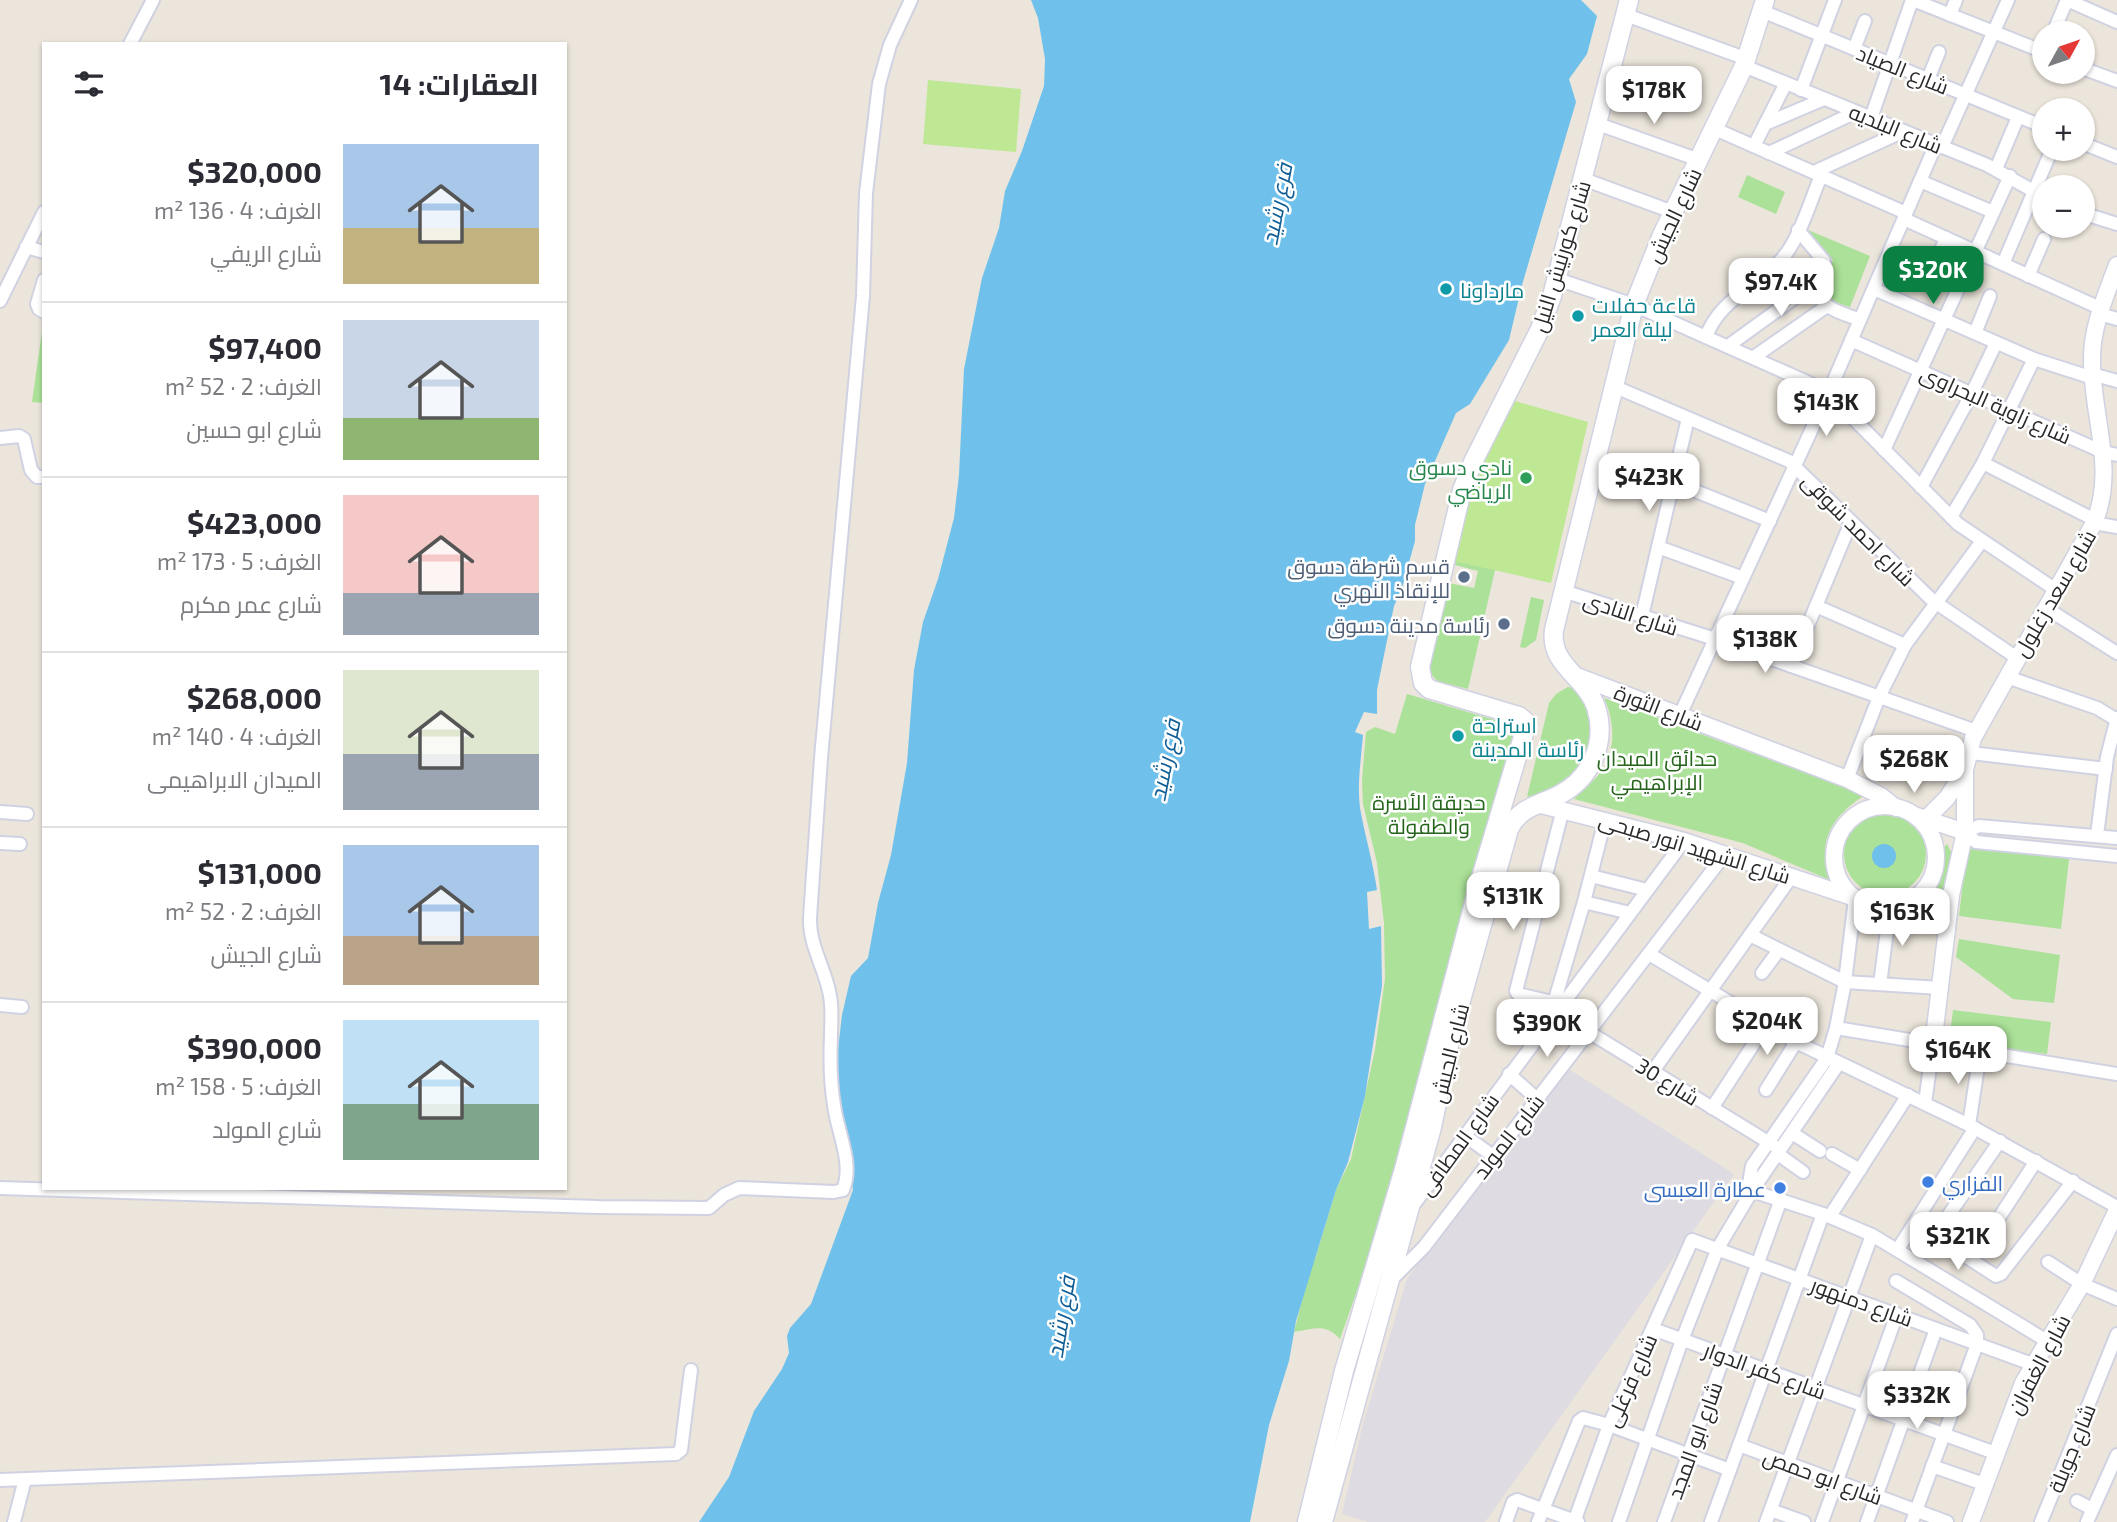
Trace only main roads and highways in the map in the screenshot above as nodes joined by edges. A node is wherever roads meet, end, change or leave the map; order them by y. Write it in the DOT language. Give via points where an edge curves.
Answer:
graph roads {
  1 [pos="1763,5"];
  2 [pos="1628,7"];
  3 [pos="1522,718"];
  4 [pos="1321,1522"];
  1 -- 4 [label="main road, شارع الجيش" via="1746,63 1672,212 1634,305 1554,630 1553,646 1559,659 1596,707 1598,746 1580,780 1517,816 1509,829 1451,1036 1432,1127"];
  2 -- 3 [label="main road, شارع كورنيش النيل" via="1557,279 1540,329 1464,483 1420,667 1429,689"];
  3 -- 4 [label="main road, شارع الجيش" via="1525,730 1344,1371"];
}
